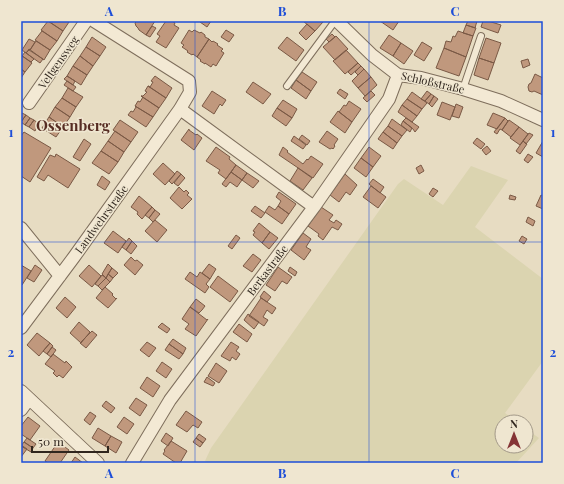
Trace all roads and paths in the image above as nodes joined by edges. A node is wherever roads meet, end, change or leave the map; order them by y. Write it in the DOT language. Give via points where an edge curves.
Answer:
graph roads {
  1 [pos="86,21"];
  2 [pos="94,21"];
  3 [pos="336,21"];
  4 [pos="481,36"];
  5 [pos="398,75"];
  6 [pos="287,86"];
  7 [pos="462,89"];
  8 [pos="29,103"];
  9 [pos="180,109"];
  10 [pos="543,120"];
  11 [pos="314,207"];
  12 [pos="21,228"];
  13 [pos="60,276"];
  14 [pos="21,328"];
  15 [pos="25,395"];
  16 [pos="21,410"];
  17 [pos="98,463"];
  18 [pos="132,463"];
  1 -- 8 [label="street, Veltgensweg"];
  2 -- 9 [label="street, Landwehrstraße" via="189,81 190,92"];
  3 -- 5 [label="street, Schloßstraße"];
  3 -- 6 [label="lane"];
  4 -- 7 [label="lane"];
  5 -- 7 [label="street, Schloßstraße"];
  5 -- 11 [label="street, Berkastraße" via="389,99"];
  7 -- 10 [label="street, Schloßstraße" via="502,101"];
  9 -- 11 [label="street"];
  9 -- 13 [label="street, Landwehrstraße"];
  11 -- 18 [label="street, Berkastraße" via="170,400"];
  12 -- 13 [label="street"];
  13 -- 14 [label="street, Landwehrstraße"];
  15 -- 16 [label="street"];
  15 -- 17 [label="street"];
}
